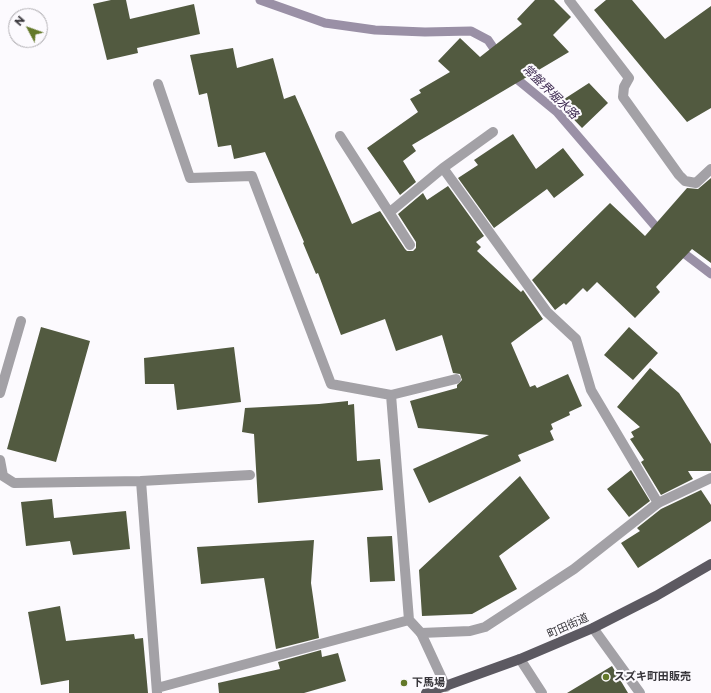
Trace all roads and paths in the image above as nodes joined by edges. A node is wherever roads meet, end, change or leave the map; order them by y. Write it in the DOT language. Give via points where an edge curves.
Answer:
graph roads {
  1 [pos="569,0"];
  2 [pos="158,84"];
  3 [pos="493,132"];
  4 [pos="340,136"];
  5 [pos="443,168"];
  6 [pos="711,169"];
  7 [pos="390,212"];
  8 [pos="410,246"];
  9 [pos="21,321"];
  10 [pos="456,379"];
  11 [pos="0,393"];
  12 [pos="391,395"];
  13 [pos="0,460"];
  14 [pos="250,475"];
  15 [pos="711,478"];
  16 [pos="140,480"];
  17 [pos="658,503"];
  18 [pos="711,564"];
  19 [pos="409,620"];
  20 [pos="593,628"];
  21 [pos="421,633"];
  22 [pos="520,659"];
  23 [pos="157,690"];
  24 [pos="442,690"];
  25 [pos="426,693"];
  26 [pos="542,693"];
  27 [pos="640,693"];
  1 -- 6 [label="street" via="629,78 623,96 679,175 685,181 696,183"];
  2 -- 12 [label="street" via="190,178 252,176 331,384"];
  3 -- 5 [label="street"];
  4 -- 7 [label="street"];
  5 -- 7 [label="street"];
  5 -- 17 [label="street" via="547,312 576,339 591,390"];
  7 -- 8 [label="street"];
  9 -- 11 [label="street"];
  10 -- 12 [label="street"];
  12 -- 19 [label="street"];
  13 -- 16 [label="street" via="2,476 14,483"];
  14 -- 16 [label="street"];
  15 -- 17 [label="street"];
  16 -- 23 [label="street"];
  17 -- 21 [label="street" via="574,569 485,627 470,631"];
  18 -- 20 [label="main road, 町田街道"];
  19 -- 21 [label="street"];
  19 -- 23 [label="street"];
  20 -- 22 [label="main road, 町田街道"];
  20 -- 27 [label="street"];
  21 -- 24 [label="street"];
  22 -- 24 [label="main road, 町田街道"];
  22 -- 26 [label="street"];
  24 -- 25 [label="main road, 町田街道"];
}
